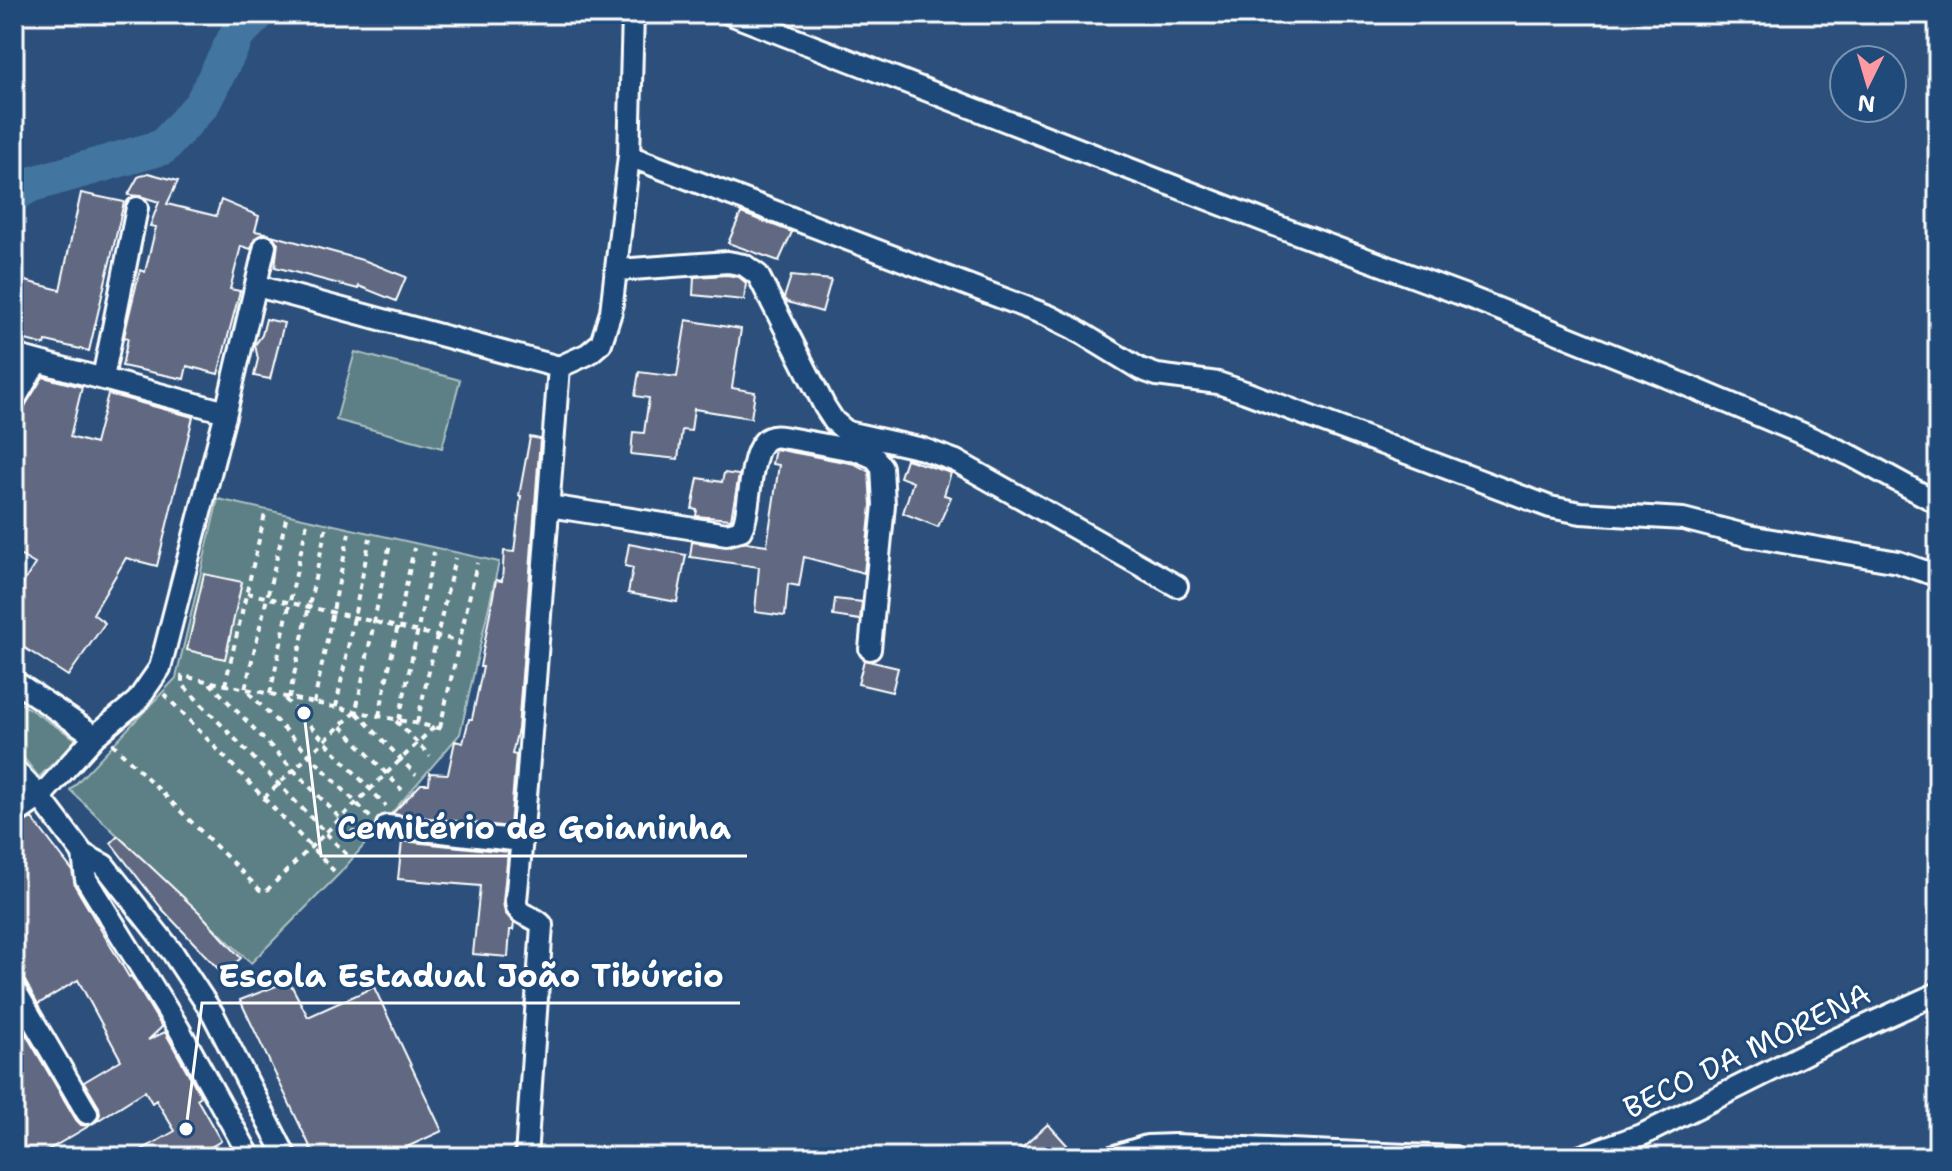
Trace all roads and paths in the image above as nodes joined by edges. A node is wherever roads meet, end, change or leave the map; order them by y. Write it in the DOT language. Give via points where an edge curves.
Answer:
graph roads {
  1 [pos="633,14"];
  2 [pos="730,14"];
  3 [pos="629,156"];
  4 [pos="137,208"];
  5 [pos="265,246"];
  6 [pos="618,270"];
  7 [pos="257,286"];
  8 [pos="14,355"];
  9 [pos="37,362"];
  10 [pos="559,367"];
  11 [pos="103,378"];
  12 [pos="14,401"];
  13 [pos="226,412"];
  14 [pos="1938,503"];
  15 [pos="549,506"];
  16 [pos="265,514"];
  17 [pos="286,519"];
  18 [pos="307,523"];
  19 [pos="326,528"];
  20 [pos="349,533"];
  21 [pos="370,538"];
  22 [pos="390,543"];
  23 [pos="414,548"];
  24 [pos="434,552"];
  25 [pos="455,558"];
  26 [pos="477,563"];
  27 [pos="1938,576"];
  28 [pos="1177,586"];
  29 [pos="247,593"];
  30 [pos="266,597"];
  31 [pos="290,603"];
  32 [pos="308,607"];
  33 [pos="332,612"];
  34 [pos="354,617"];
  35 [pos="374,622"];
  36 [pos="397,627"];
  37 [pos="417,631"];
  38 [pos="436,636"];
  39 [pos="459,641"];
  40 [pos="870,649"];
  41 [pos="14,681"];
  42 [pos="209,682"];
  43 [pos="225,685"];
  44 [pos="245,689"];
  45 [pos="162,692"];
  46 [pos="270,694"];
  47 [pos="286,697"];
  48 [pos="314,703"];
  49 [pos="336,707"];
  50 [pos="356,711"];
  51 [pos="379,716"];
  52 [pos="396,720"];
  53 [pos="417,724"];
  54 [pos="341,726"];
  55 [pos="439,728"];
  56 [pos="95,736"];
  57 [pos="325,741"];
  58 [pos="417,744"];
  59 [pos="310,756"];
  60 [pos="430,756"];
  61 [pos="401,759"];
  62 [pos="14,769"];
  63 [pos="294,770"];
  64 [pos="387,774"];
  65 [pos="416,775"];
  66 [pos="279,785"];
  67 [pos="370,790"];
  68 [pos="402,790"];
  69 [pos="40,797"];
  70 [pos="264,798"];
  71 [pos="356,804"];
  72 [pos="14,815"];
  73 [pos="341,818"];
  74 [pos="383,819"];
  75 [pos="326,834"];
  76 [pos="361,840"];
  77 [pos="522,841"];
  78 [pos="312,847"];
  79 [pos="83,854"];
  80 [pos="347,855"];
  81 [pos="334,871"];
  82 [pos="14,988"];
  83 [pos="1938,993"];
  84 [pos="87,1113"];
  85 [pos="250,1157"];
  86 [pos="286,1157"];
  87 [pos="526,1157"];
  88 [pos="1112,1157"];
  89 [pos="1454,1157"];
  90 [pos="1579,1157"];
  1 -- 3 [label="street"];
  2 -- 14 [label="street" via="1636,364 1815,439"];
  3 -- 6 [label="street"];
  3 -- 27 [label="street" via="1049,316 1140,369 1245,392 1550,507 1683,519 1898,562"];
  4 -- 11 [label="street"];
  5 -- 7 [label="street"];
  6 -- 10 [label="street" via="601,343"];
  6 -- 28 [label="street" via="744,265 758,275 825,407 847,432 956,461"];
  7 -- 10 [label="street"];
  7 -- 13 [label="street"];
  8 -- 9 [label="street"];
  9 -- 11 [label="street"];
  9 -- 12 [label="street"];
  10 -- 15 [label="street"];
  11 -- 13 [label="street"];
  13 -- 56 [label="street" via="160,668 137,701"];
  15 -- 40 [label="street" via="734,533 744,523 757,450 766,439 788,438 867,453 882,467 884,505"];
  15 -- 77 [label="street"];
  16 -- 29 [label="path"];
  17 -- 30 [label="path"];
  18 -- 31 [label="path"];
  19 -- 32 [label="path"];
  20 -- 33 [label="path"];
  21 -- 34 [label="path"];
  22 -- 35 [label="path"];
  23 -- 36 [label="path"];
  24 -- 37 [label="path"];
  25 -- 38 [label="path"];
  26 -- 39 [label="path"];
  29 -- 30 [label="path"];
  29 -- 43 [label="path"];
  30 -- 31 [label="path"];
  30 -- 44 [label="path"];
  31 -- 32 [label="path"];
  31 -- 46 [label="path"];
  32 -- 33 [label="path"];
  32 -- 47 [label="path"];
  33 -- 34 [label="path"];
  33 -- 48 [label="path"];
  34 -- 35 [label="path"];
  34 -- 49 [label="path"];
  35 -- 36 [label="path"];
  35 -- 50 [label="path"];
  36 -- 37 [label="path"];
  36 -- 51 [label="path"];
  37 -- 38 [label="path"];
  37 -- 52 [label="path"];
  38 -- 39 [label="path"];
  38 -- 53 [label="path"];
  39 -- 55 [label="path"];
  41 -- 56 [label="street"];
  42 -- 43 [label="path"];
  42 -- 63 [label="path"];
  42 -- 66 [label="path" via="182,676 181,680"];
  43 -- 44 [label="path"];
  44 -- 46 [label="path"];
  44 -- 59 [label="path"];
  45 -- 70 [label="path"];
  46 -- 47 [label="path"];
  47 -- 48 [label="path"];
  47 -- 57 [label="path"];
  48 -- 49 [label="path"];
  49 -- 50 [label="path"];
  50 -- 51 [label="path"];
  50 -- 54 [label="path"];
  50 -- 61 [label="path"];
  51 -- 52 [label="path"];
  52 -- 53 [label="path"];
  52 -- 58 [label="path"];
  53 -- 55 [label="path"];
  54 -- 57 [label="path"];
  54 -- 64 [label="path"];
  55 -- 58 [label="path"];
  56 -- 69 [label="street"];
  56 -- 78 [label="path" via="114,743 262,891"];
  57 -- 59 [label="path"];
  57 -- 67 [label="path"];
  58 -- 60 [label="path"];
  58 -- 61 [label="path"];
  59 -- 63 [label="path"];
  59 -- 71 [label="path"];
  61 -- 64 [label="path"];
  61 -- 65 [label="path"];
  62 -- 69 [label="street"];
  63 -- 66 [label="path"];
  63 -- 73 [label="path"];
  64 -- 67 [label="path"];
  64 -- 68 [label="path"];
  66 -- 70 [label="path"];
  66 -- 75 [label="path"];
  67 -- 71 [label="path"];
  67 -- 74 [label="path"];
  69 -- 72 [label="street"];
  69 -- 79 [label="street"];
  70 -- 78 [label="path"];
  71 -- 73 [label="path"];
  71 -- 74 [label="path"];
  73 -- 75 [label="path"];
  73 -- 76 [label="path"];
  74 -- 77 [label="street"];
  75 -- 78 [label="path"];
  75 -- 80 [label="path"];
  77 -- 87 [label="street" via="517,910 542,925"];
  78 -- 81 [label="path"];
  79 -- 85 [label="street" via="86,879"];
  79 -- 86 [label="street" via="104,865 199,991"];
  82 -- 84 [label="street"];
  83 -- 90 [label="street, BECO DA MORENA" via="1644,1134"];
  88 -- 89 [label="street" via="1147,1146 1175,1145"];
}
